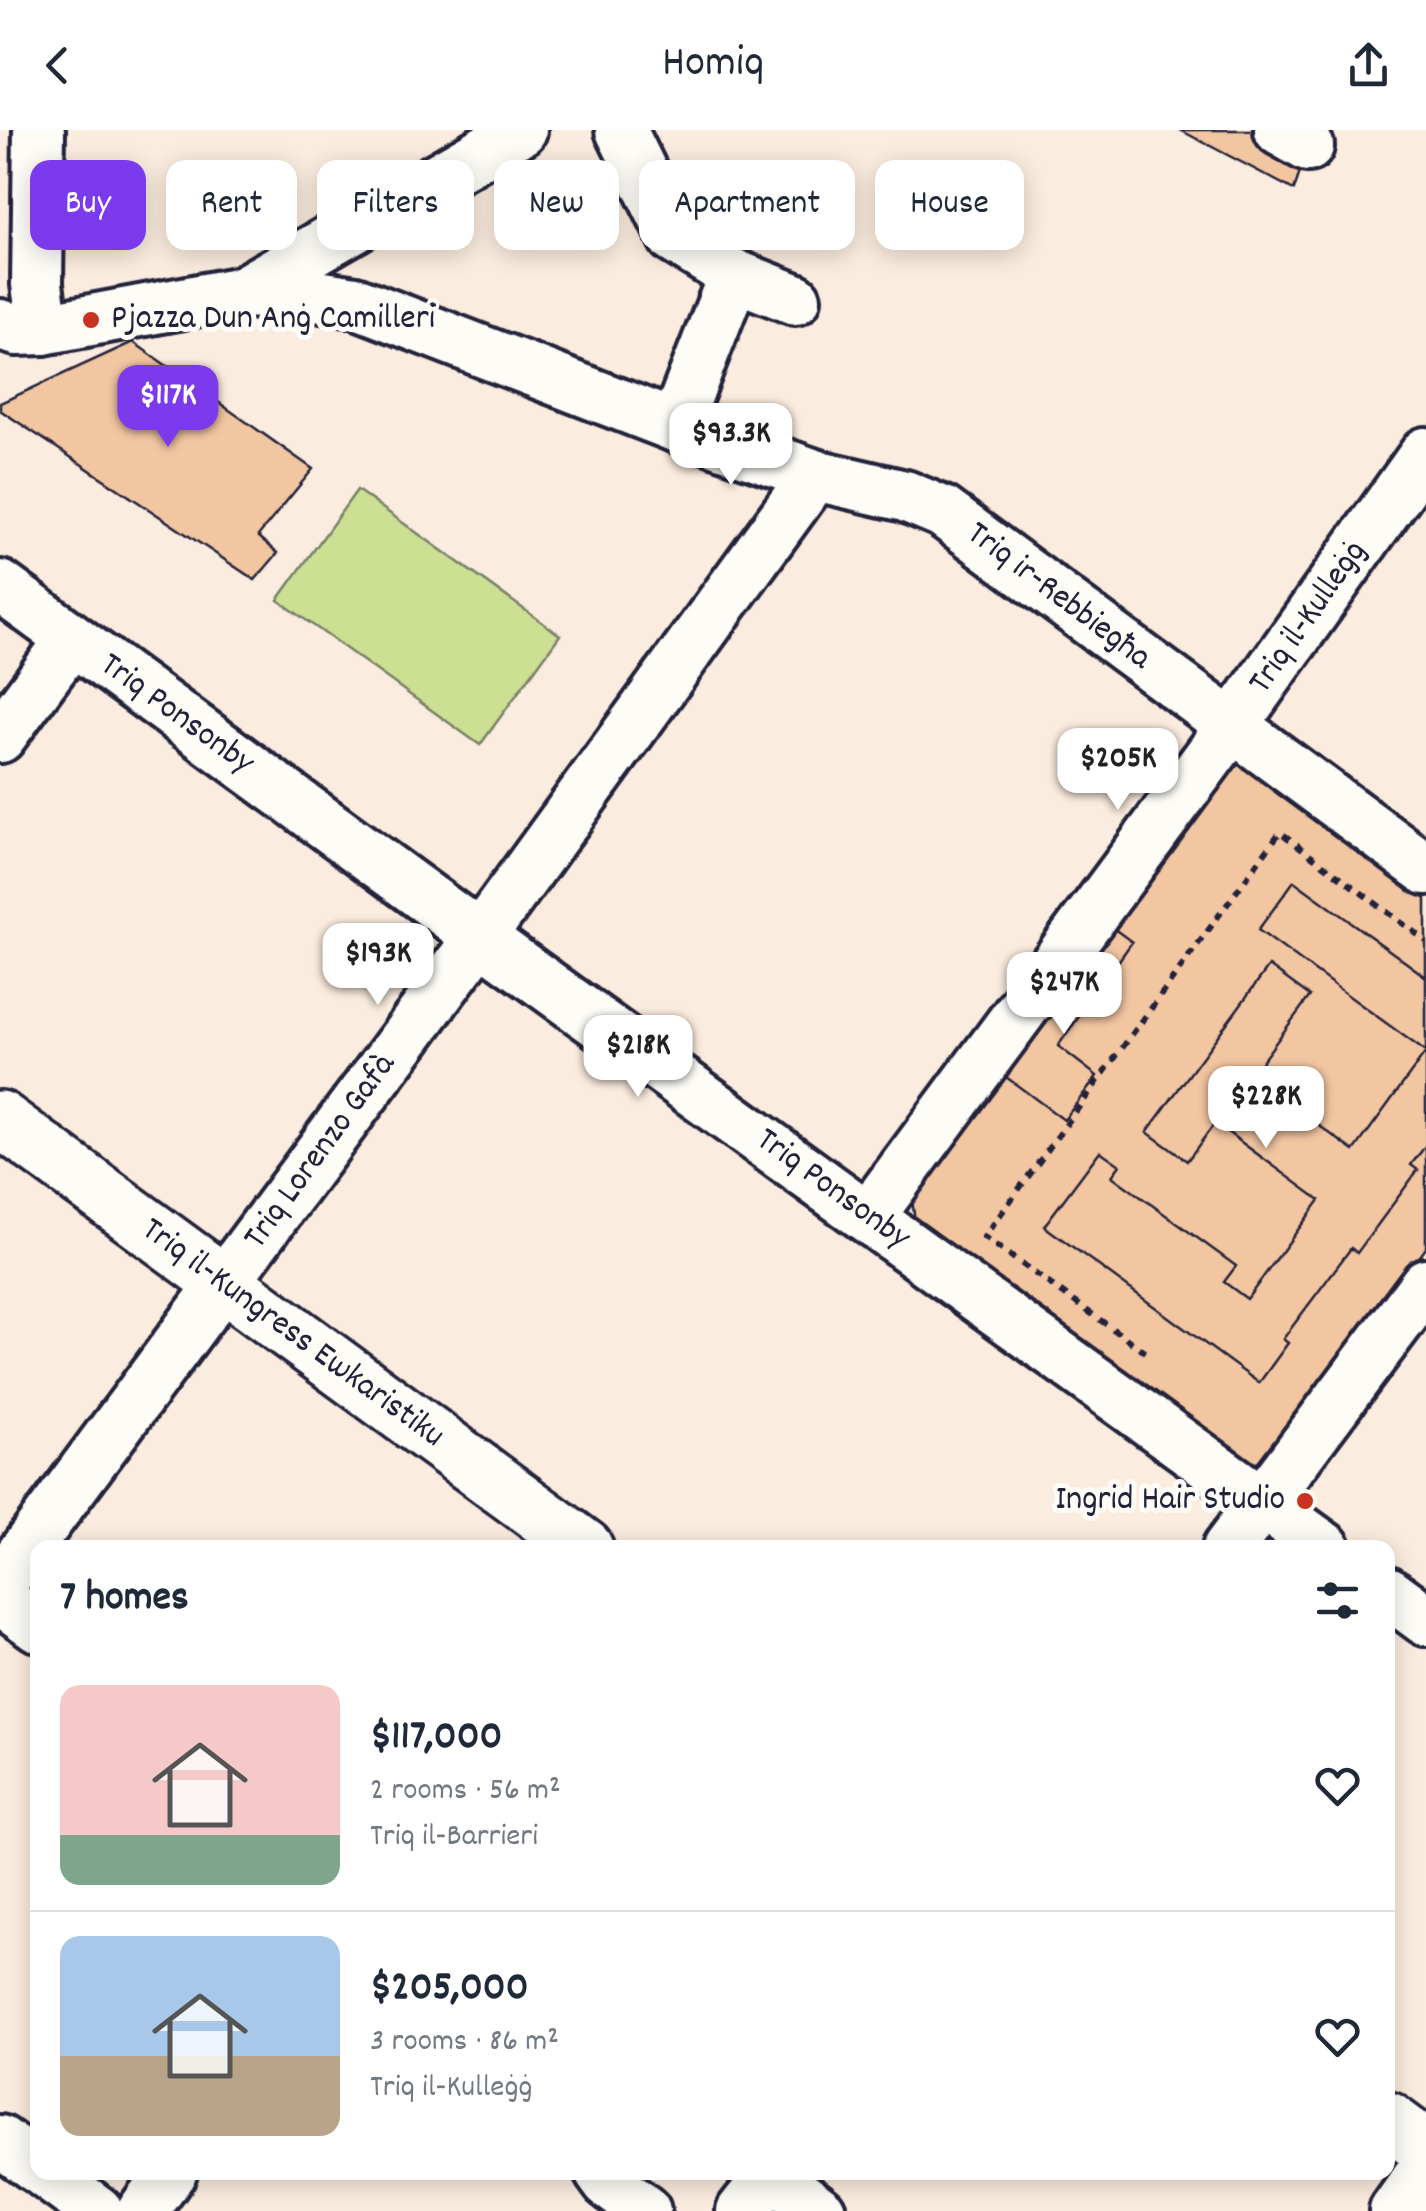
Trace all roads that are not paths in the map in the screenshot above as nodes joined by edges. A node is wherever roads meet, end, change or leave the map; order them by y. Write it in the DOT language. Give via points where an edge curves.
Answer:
graph roads {
  1 [pos="39,130"];
  2 [pos="521,130"];
  3 [pos="621,130"];
  4 [pos="734,275"];
  5 [pos="242,292"];
  6 [pos="794,299"];
  7 [pos="15,331"];
  8 [pos="675,426"];
  9 [pos="1426,453"];
  10 [pos="815,475"];
  11 [pos="0,586"];
  12 [pos="72,639"];
  13 [pos="1232,726"];
  14 [pos="0,736"];
  15 [pos="1426,869"];
  16 [pos="480,937"];
  17 [pos="0,1119"];
  18 [pos="869,1216"];
  19 [pos="1426,1284"];
  20 [pos="224,1285"];
  21 [pos="1261,1502"];
  22 [pos="33,1540"];
  23 [pos="575,1540"];
  24 [pos="1234,1540"];
  25 [pos="1314,1540"];
  26 [pos="30,1544"];
  27 [pos="0,1584"];
  28 [pos="1395,1597"];
  29 [pos="0,1598"];
  30 [pos="30,1620"];
  31 [pos="1426,1620"];
  32 [pos="1395,2125"];
  33 [pos="0,2141"];
  34 [pos="1426,2148"];
  35 [pos="30,2162"];
  36 [pos="1426,2167"];
  37 [pos="55,2180"];
  38 [pos="165,2180"];
  39 [pos="605,2180"];
  40 [pos="764,2183"];
  41 [pos="97,2211"];
  42 [pos="143,2211"];
  43 [pos="645,2211"];
  44 [pos="820,2211"];
  45 [pos="1395,2211"];
  1 -- 7 [label="street" via="37,284"];
  2 -- 5 [label="street"];
  3 -- 4 [label="street" via="674,238"];
  4 -- 6 [label="street"];
  4 -- 8 [label="street"];
  5 -- 7 [label="street"];
  5 -- 8 [label="street, Triq ir-Rebbiegħa" via="354,302"];
  8 -- 10 [label="street, Triq ir-Rebbiegħa"];
  9 -- 13 [label="street, Triq il-Kulleġġ"];
  10 -- 13 [label="street, Triq ir-Rebbiegħa" via="905,496 942,512"];
  10 -- 16 [label="street, Triq Lorenzo Gafà"];
  11 -- 12 [label="street, Triq Ponsonby"];
  12 -- 14 [label="street"];
  12 -- 16 [label="street, Triq Ponsonby"];
  13 -- 15 [label="street, Triq ir-Rebbiegħa"];
  13 -- 18 [label="street, Triq il-Kulleġġ"];
  16 -- 18 [label="street, Triq Ponsonby"];
  16 -- 20 [label="street, Triq Lorenzo Gafà"];
  17 -- 20 [label="main road, Triq il-Kungress Ewkaristiku"];
  18 -- 21 [label="street, Triq Ponsonby"];
  19 -- 21 [label="street"];
  20 -- 22 [label="street, Triq Lorenzo Gafà"];
  20 -- 23 [label="main road, Triq il-Kungress Ewkaristiku"];
  21 -- 24 [label="street"];
  21 -- 25 [label="street, Triq Ponsonby"];
  26 -- 27 [label="street, Triq Lorenzo Gafà"];
  28 -- 31 [label="street"];
  29 -- 30 [label="street"];
  32 -- 34 [label="main road"];
  33 -- 35 [label="street"];
  36 -- 45 [label="street"];
  37 -- 41 [label="street"];
  38 -- 42 [label="street"];
  39 -- 43 [label="street"];
  40 -- 44 [label="street"];
}
